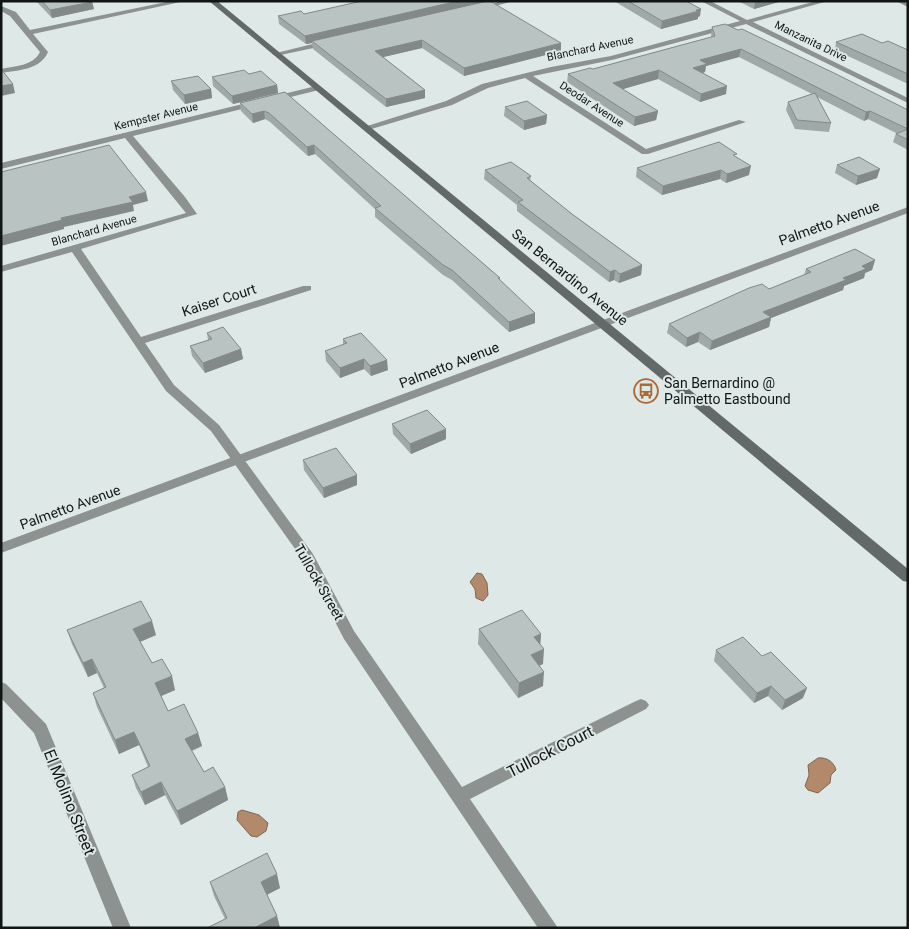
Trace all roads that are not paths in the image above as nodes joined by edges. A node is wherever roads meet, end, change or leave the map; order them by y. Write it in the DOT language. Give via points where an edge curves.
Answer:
graph roads {
  1 [pos="182,1"];
  2 [pos="212,1"];
  3 [pos="511,1"];
  4 [pos="704,1"];
  5 [pos="825,1"];
  6 [pos="900,1"];
  7 [pos="908,5"];
  8 [pos="1,8"];
  9 [pos="473,10"];
  10 [pos="746,22"];
  11 [pos="29,32"];
  12 [pos="342,39"];
  13 [pos="276,54"];
  14 [pos="1,71"];
  15 [pos="526,75"];
  16 [pos="316,88"];
  17 [pos="908,101"];
  18 [pos="742,122"];
  19 [pos="364,128"];
  20 [pos="127,135"];
  21 [pos="1,166"];
  22 [pos="908,210"];
  23 [pos="75,248"];
  24 [pos="1,269"];
  25 [pos="307,288"];
  26 [pos="603,323"];
  27 [pos="140,341"];
  28 [pos="238,460"];
  29 [pos="1,548"];
  30 [pos="908,577"];
  31 [pos="1,688"];
  32 [pos="641,705"];
  33 [pos="459,797"];
  34 [pos="122,928"];
  35 [pos="549,928"];
  1 -- 11 [label="street"];
  2 -- 13 [label="main road, San Bernardino Avenue"];
  3 -- 9 [label="street"];
  4 -- 10 [label="street, Manzanita Drive"];
  5 -- 10 [label="street, Blanchard Avenue"];
  6 -- 7 [label="street"];
  8 -- 11 [label="street" via="13,14"];
  10 -- 15 [label="street, Blanchard Avenue" via="612,58"];
  10 -- 17 [label="street, Manzanita Drive"];
  11 -- 14 [label="street" via="43,49 42,57 33,64"];
  12 -- 13 [label="street"];
  13 -- 16 [label="main road, San Bernardino Avenue"];
  15 -- 18 [label="street, Deodar Avenue" via="645,152"];
  15 -- 19 [label="street, Blanchard Avenue" via="485,86 427,111"];
  16 -- 19 [label="main road, San Bernardino Avenue"];
  16 -- 20 [label="street, Kempster Avenue"];
  19 -- 26 [label="main road, San Bernardino Avenue"];
  20 -- 21 [label="street, Kempster Avenue"];
  20 -- 23 [label="street, Blanchard Avenue" via="192,214"];
  22 -- 26 [label="street, Palmetto Avenue"];
  23 -- 24 [label="street, Blanchard Avenue"];
  23 -- 27 [label="street, Tullock Street"];
  25 -- 27 [label="street, Kaiser Court"];
  26 -- 28 [label="street, Palmetto Avenue"];
  26 -- 30 [label="main road, San Bernardino Avenue"];
  27 -- 28 [label="street, Tullock Street" via="170,388 206,418"];
  28 -- 29 [label="street, Palmetto Avenue"];
  28 -- 33 [label="street, Tullock Street" via="308,557 350,635"];
  31 -- 34 [label="street, El Molino Street" via="40,729"];
  32 -- 33 [label="street, Tullock Court"];
  33 -- 35 [label="street, Tullock Street"];
}
